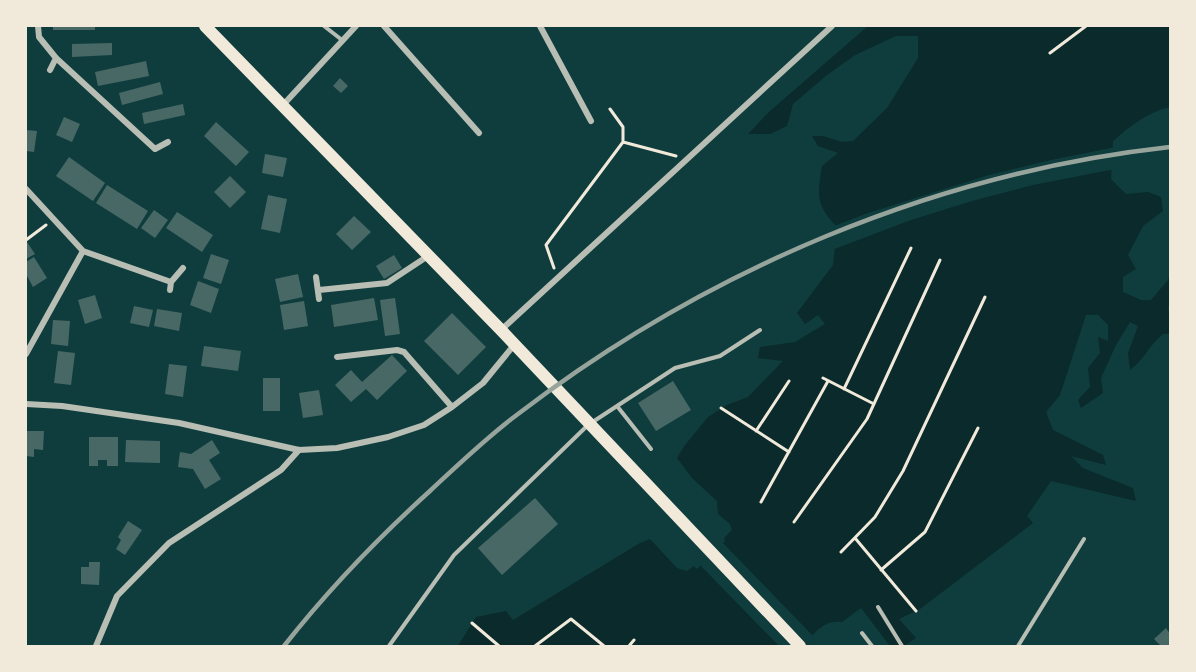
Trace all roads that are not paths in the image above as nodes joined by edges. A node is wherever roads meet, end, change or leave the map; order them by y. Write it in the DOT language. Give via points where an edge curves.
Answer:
graph roads {
  1 [pos="38,26"];
  2 [pos="205,26"];
  3 [pos="324,26"];
  4 [pos="356,26"];
  5 [pos="384,26"];
  6 [pos="540,26"];
  7 [pos="832,26"];
  8 [pos="342,40"];
  9 [pos="56,58"];
  10 [pos="50,70"];
  11 [pos="283,105"];
  12 [pos="591,121"];
  13 [pos="480,133"];
  14 [pos="168,142"];
  15 [pos="26,189"];
  16 [pos="83,251"];
  17 [pos="429,256"];
  18 [pos="183,268"];
  19 [pos="316,277"];
  20 [pos="171,282"];
  21 [pos="170,290"];
  22 [pos="319,290"];
  23 [pos="319,299"];
  24 [pos="501,330"];
  25 [pos="760,330"];
  26 [pos="514,345"];
  27 [pos="26,354"];
  28 [pos="337,357"];
  29 [pos="26,404"];
  30 [pos="616,406"];
  31 [pos="452,407"];
  32 [pos="588,425"];
  33 [pos="651,449"];
  34 [pos="299,450"];
  35 [pos="1084,539"];
  36 [pos="878,607"];
  37 [pos="862,633"];
  38 [pos="96,646"];
  39 [pos="389,646"];
  40 [pos="800,646"];
  41 [pos="872,646"];
  42 [pos="902,646"];
  43 [pos="1018,646"];
  1 -- 9 [label="street" via="39,37"];
  2 -- 11 [label="main road"];
  3 -- 8 [label="lane"];
  4 -- 8 [label="street"];
  5 -- 13 [label="street"];
  6 -- 12 [label="street"];
  7 -- 24 [label="street"];
  8 -- 11 [label="street"];
  9 -- 10 [label="street"];
  9 -- 14 [label="street" via="154,149"];
  11 -- 17 [label="main road"];
  15 -- 16 [label="street"];
  16 -- 20 [label="street"];
  16 -- 27 [label="street"];
  17 -- 22 [label="street" via="387,283"];
  17 -- 24 [label="main road"];
  18 -- 20 [label="street"];
  19 -- 22 [label="street"];
  20 -- 21 [label="street"];
  22 -- 23 [label="street"];
  24 -- 26 [label="main road"];
  25 -- 30 [label="lane" via="720,356 675,368"];
  26 -- 31 [label="street" via="483,383"];
  26 -- 32 [label="main road"];
  28 -- 31 [label="street" via="404,352"];
  29 -- 34 [label="street" via="179,423"];
  30 -- 32 [label="lane"];
  30 -- 33 [label="lane"];
  31 -- 34 [label="street" via="424,425 388,437 337,448"];
  32 -- 39 [label="lane" via="454,555"];
  32 -- 40 [label="main road"];
  34 -- 38 [label="street" via="280,470 169,543 117,596"];
  35 -- 43 [label="lane"];
  36 -- 42 [label="lane"];
  37 -- 41 [label="lane"];
}
